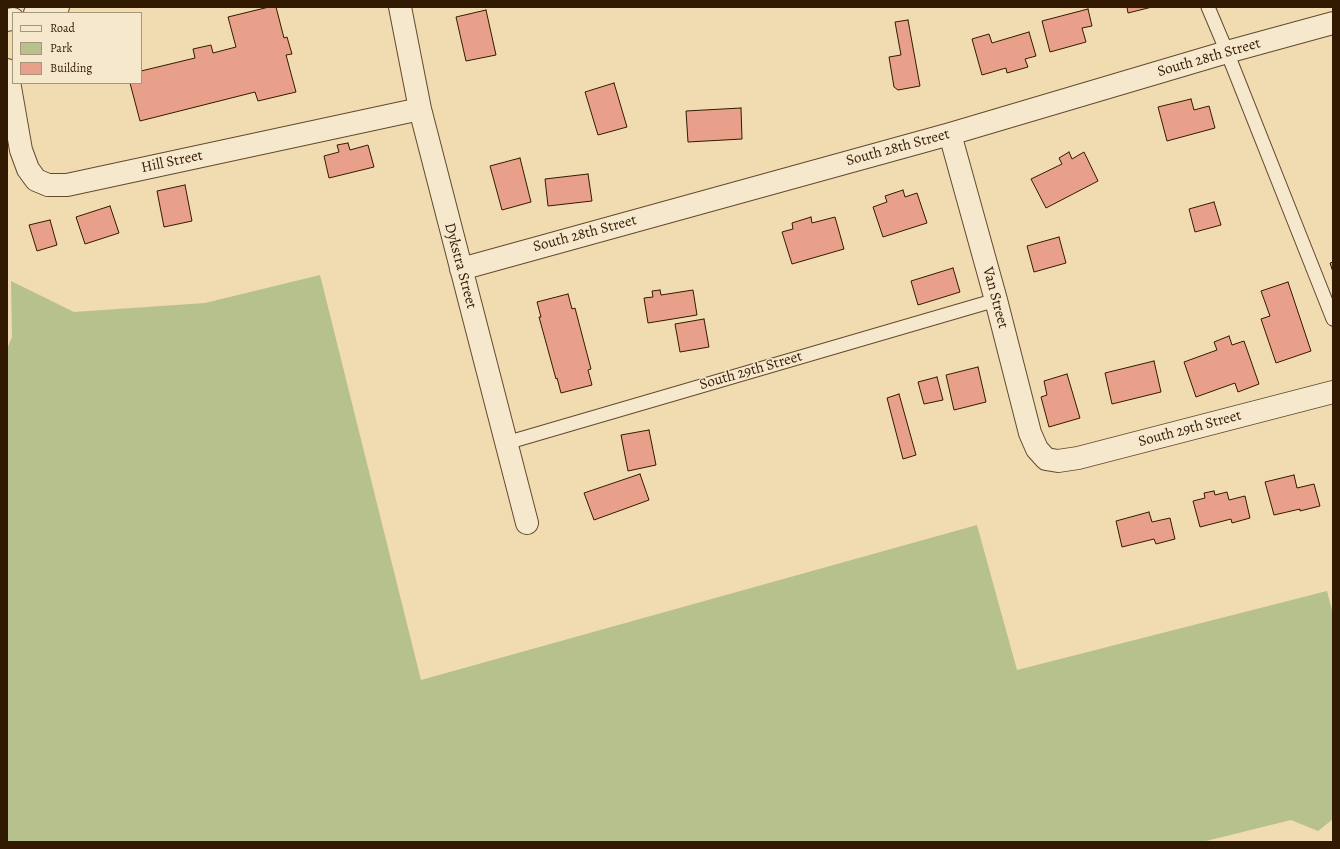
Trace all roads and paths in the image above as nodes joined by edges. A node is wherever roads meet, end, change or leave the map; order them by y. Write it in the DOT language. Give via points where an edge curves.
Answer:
graph roads {
  1 [pos="58,7"];
  2 [pos="400,7"];
  3 [pos="1208,7"];
  4 [pos="39,12"];
  5 [pos="1333,23"];
  6 [pos="1227,52"];
  7 [pos="7,70"];
  8 [pos="420,109"];
  9 [pos="950,134"];
  10 [pos="461,269"];
  11 [pos="996,300"];
  12 [pos="1333,319"];
  13 [pos="1333,392"];
  14 [pos="506,443"];
  15 [pos="1046,459"];
  16 [pos="527,524"];
  1 -- 4 [label="street"];
  2 -- 8 [label="street, Dykstra Street"];
  3 -- 6 [label="lane"];
  5 -- 6 [label="street, South 28th Street"];
  6 -- 9 [label="street, South 28th Street"];
  6 -- 12 [label="lane"];
  7 -- 8 [label="street, Hill Street" via="28,169 36,180 48,186 67,185"];
  8 -- 10 [label="street, Dykstra Street"];
  9 -- 10 [label="street, South 28th Street"];
  9 -- 11 [label="street, Van Street"];
  10 -- 14 [label="street, Dykstra Street"];
  11 -- 14 [label="lane, South 29th Street"];
  11 -- 15 [label="street, Van Street" via="1030,433 1037,449"];
  13 -- 15 [label="street, South 29th Street" via="1078,458 1058,461"];
  14 -- 16 [label="street, Dykstra Street"];
}
